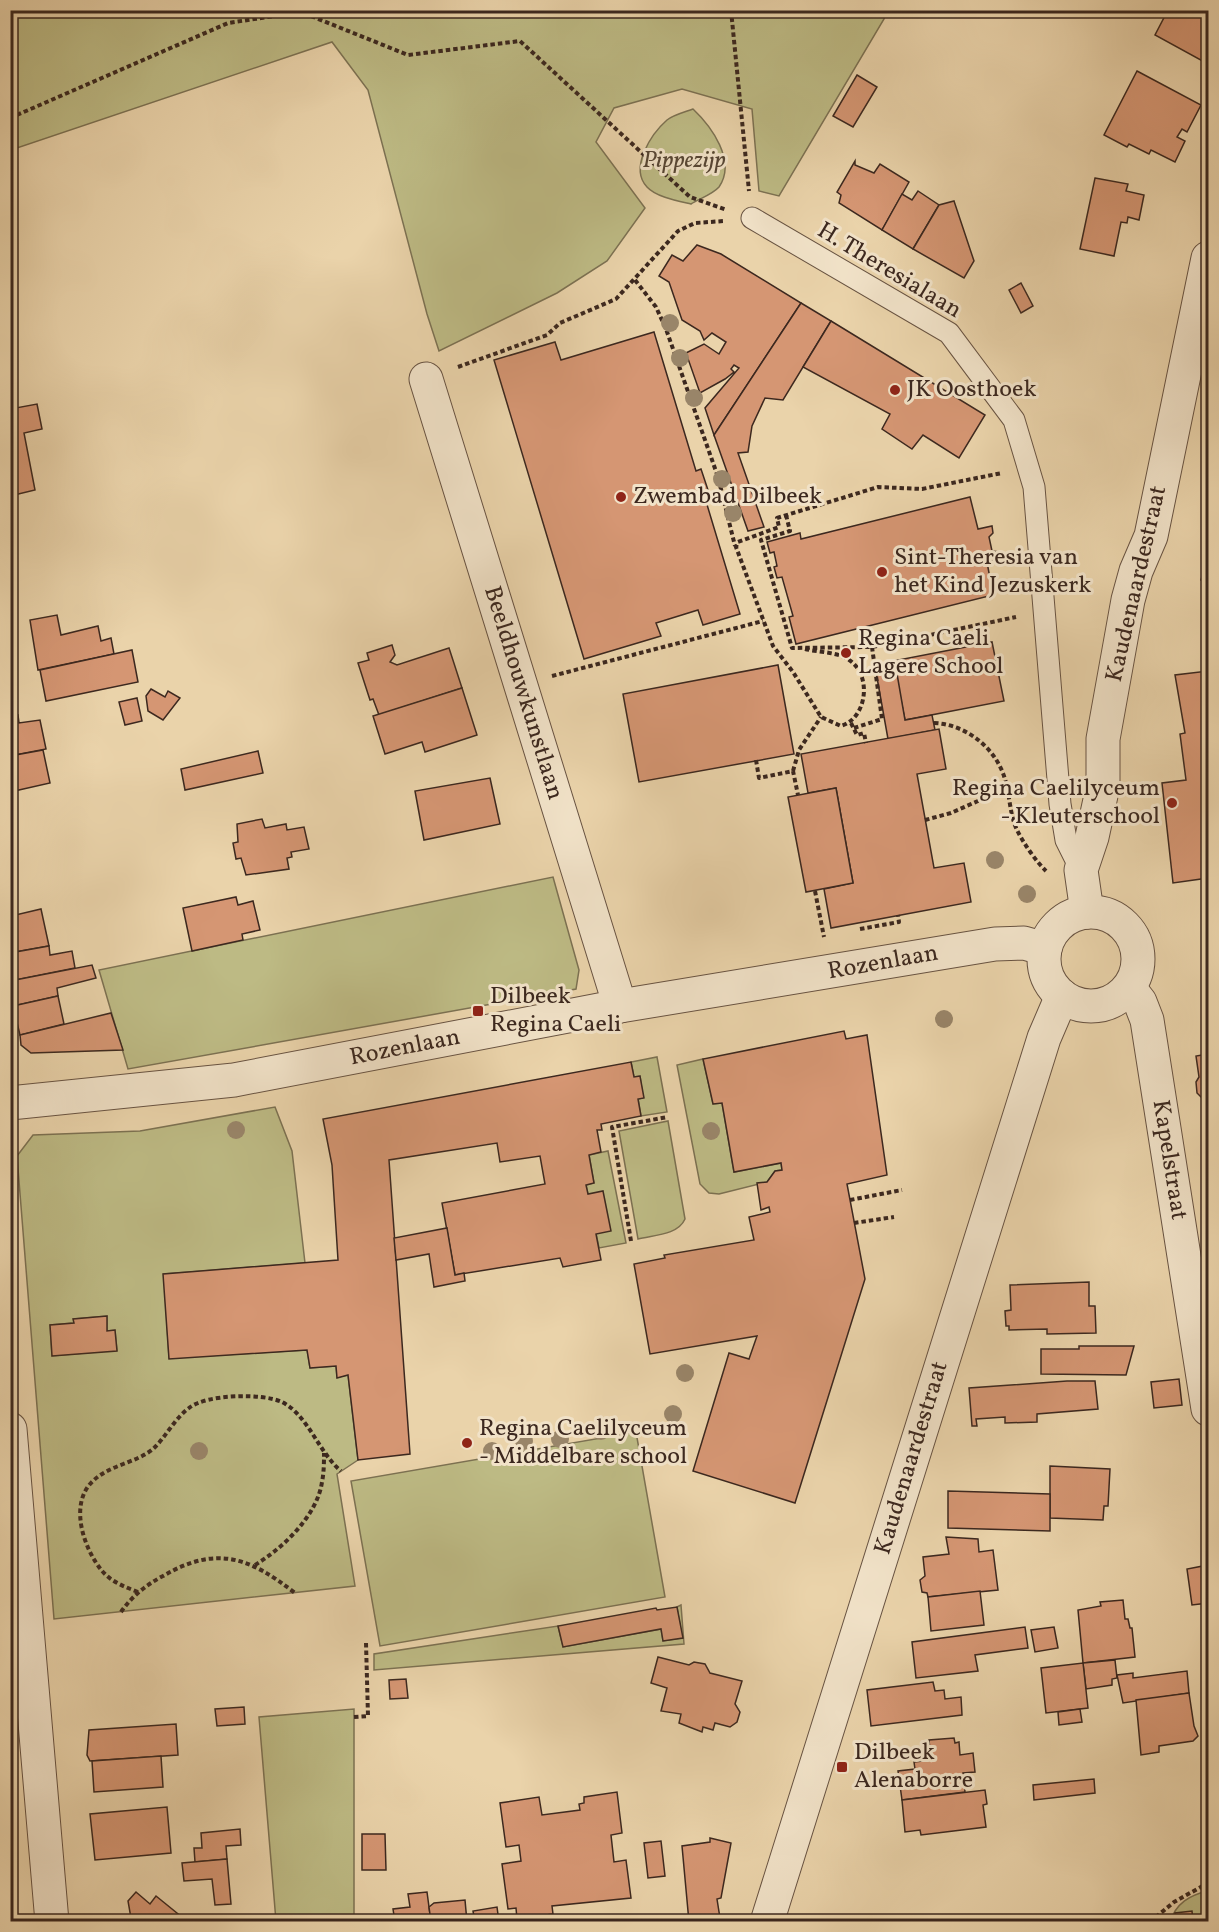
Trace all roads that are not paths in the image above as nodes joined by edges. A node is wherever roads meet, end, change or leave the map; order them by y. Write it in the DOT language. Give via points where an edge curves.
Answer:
graph roads {
  1 [pos="752,218"];
  2 [pos="1209,258"];
  3 [pos="426,379"];
  4 [pos="1081,870"];
  5 [pos="1087,912"];
  6 [pos="1045,949"];
  7 [pos="1129,988"];
  8 [pos="1062,996"];
  9 [pos="620,1006"];
  10 [pos="10,1103"];
  11 [pos="1209,1408"];
  12 [pos="10,1429"];
  13 [pos="52,1922"];
  14 [pos="767,1922"];
  1 -- 4 [label="lane, H. Theresialaan" via="949,333 1014,420 1034,488 1060,804 1066,840"];
  2 -- 4 [label="street, Kaudenaardestraat" via="1150,536 1128,600 1103,739 1103,786"];
  3 -- 9 [label="street, Beeldhouwkunstlaan"];
  4 -- 5 [label="street, Kaudenaardestraat"];
  5 -- 6 [label="street" via="1063,921 1048,938"];
  5 -- 7 [label="street" via="1100,912 1128,928 1135,942 1137,966"];
  6 -- 8 [label="street" via="1047,975"];
  6 -- 9 [label="street, Rozenlaan" via="1024,943 995,944"];
  7 -- 8 [label="street" via="1104,1005 1075,1004"];
  7 -- 11 [label="street, Kapelstraat" via="1147,1020"];
  8 -- 14 [label="street, Kaudenaardestraat" via="1041,1049"];
  9 -- 10 [label="street, Rozenlaan" via="234,1080"];
  12 -- 13 [label="street"];
}
